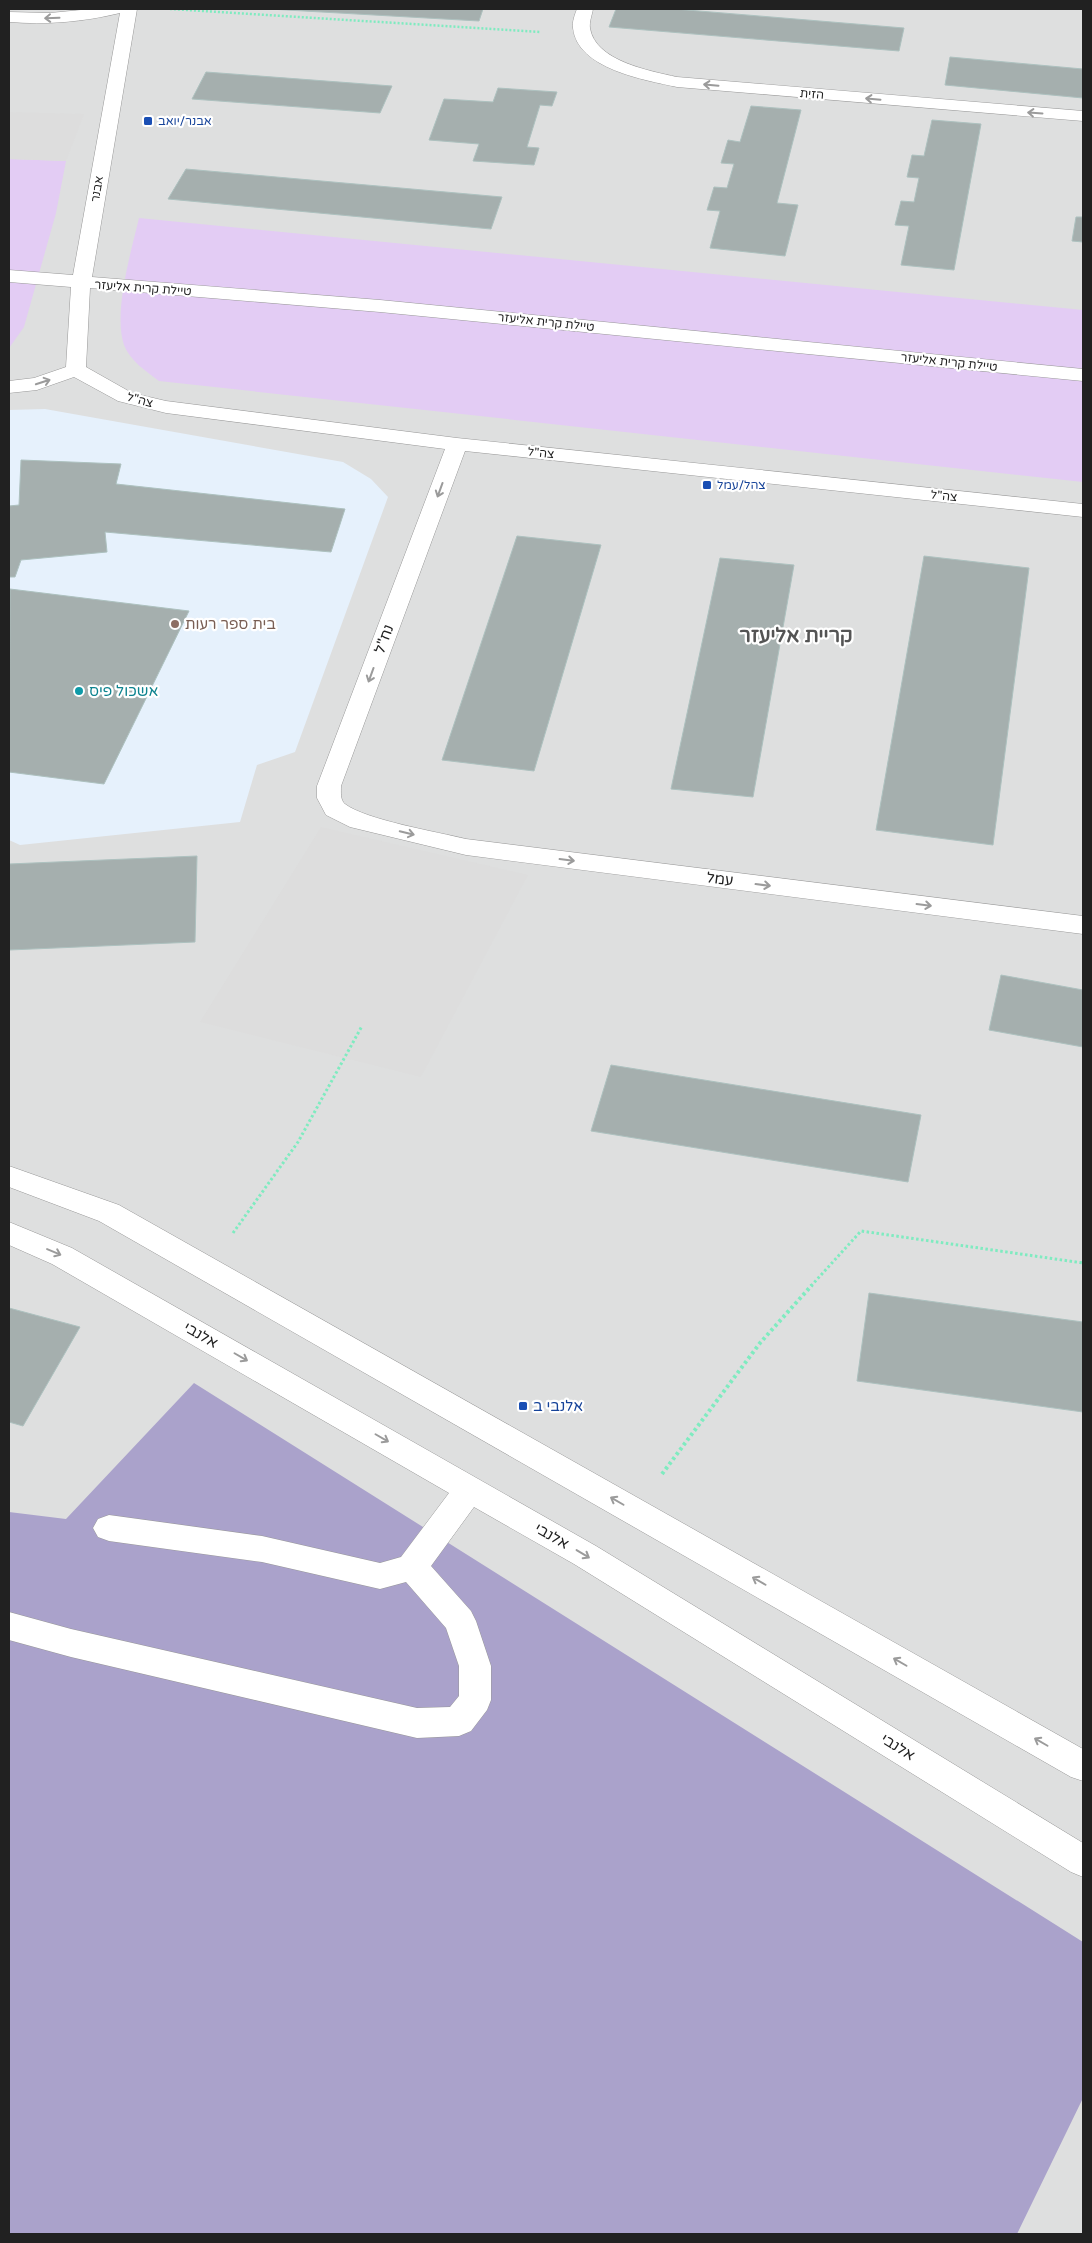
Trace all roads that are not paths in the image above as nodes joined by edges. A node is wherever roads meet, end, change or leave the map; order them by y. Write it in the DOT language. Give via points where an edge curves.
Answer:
graph roads {
  1 [pos="117,9"];
  2 [pos="129,9"];
  3 [pos="585,9"];
  4 [pos="9,17"];
  5 [pos="1083,116"];
  6 [pos="9,276"];
  7 [pos="81,284"];
  8 [pos="76,370"];
  9 [pos="1083,375"];
  10 [pos="9,387"];
  11 [pos="457,444"];
  12 [pos="1083,510"];
  13 [pos="360,821"];
  14 [pos="1083,925"];
  15 [pos="9,1176"];
  16 [pos="9,1233"];
  17 [pos="470,1489"];
  18 [pos="109,1528"];
  19 [pos="412,1567"];
  20 [pos="9,1626"];
  21 [pos="1083,1766"];
  22 [pos="1083,1861"];
  1 -- 4 [label="street, one-way" via="79,17"];
  2 -- 7 [label="street, אבנר"];
  5 -- 3 [label="street, הזית, one-way" via="677,82 611,64 594,52 582,34 581,19"];
  6 -- 7 [label="street, טיילת קרית אליעזר"];
  7 -- 8 [label="street, אבנר"];
  7 -- 9 [label="street, טיילת קרית אליעזר" via="380,306"];
  10 -- 8 [label="street, one-way" via="37,384"];
  8 -- 11 [label="street, צה\"ל" via="125,397 166,407"];
  11 -- 12 [label="street, צה\"ל"];
  11 -- 13 [label="street, נח\"ל, one-way" via="329,786 329,798 335,809"];
  13 -- 14 [label="street, עמל, one-way" via="466,847"];
  21 -- 15 [label="street, one-way" via="108,1213"];
  16 -- 17 [label="street, אלנבי, one-way" via="62,1256"];
  17 -- 19 [label="street"];
  17 -- 22 [label="street, אלנבי, one-way" via="585,1555"];
  18 -- 19 [label="street" via="262,1550 380,1576"];
  19 -- 20 [label="street" via="460,1622 475,1666 475,1700 460,1722 417,1723"];
}
